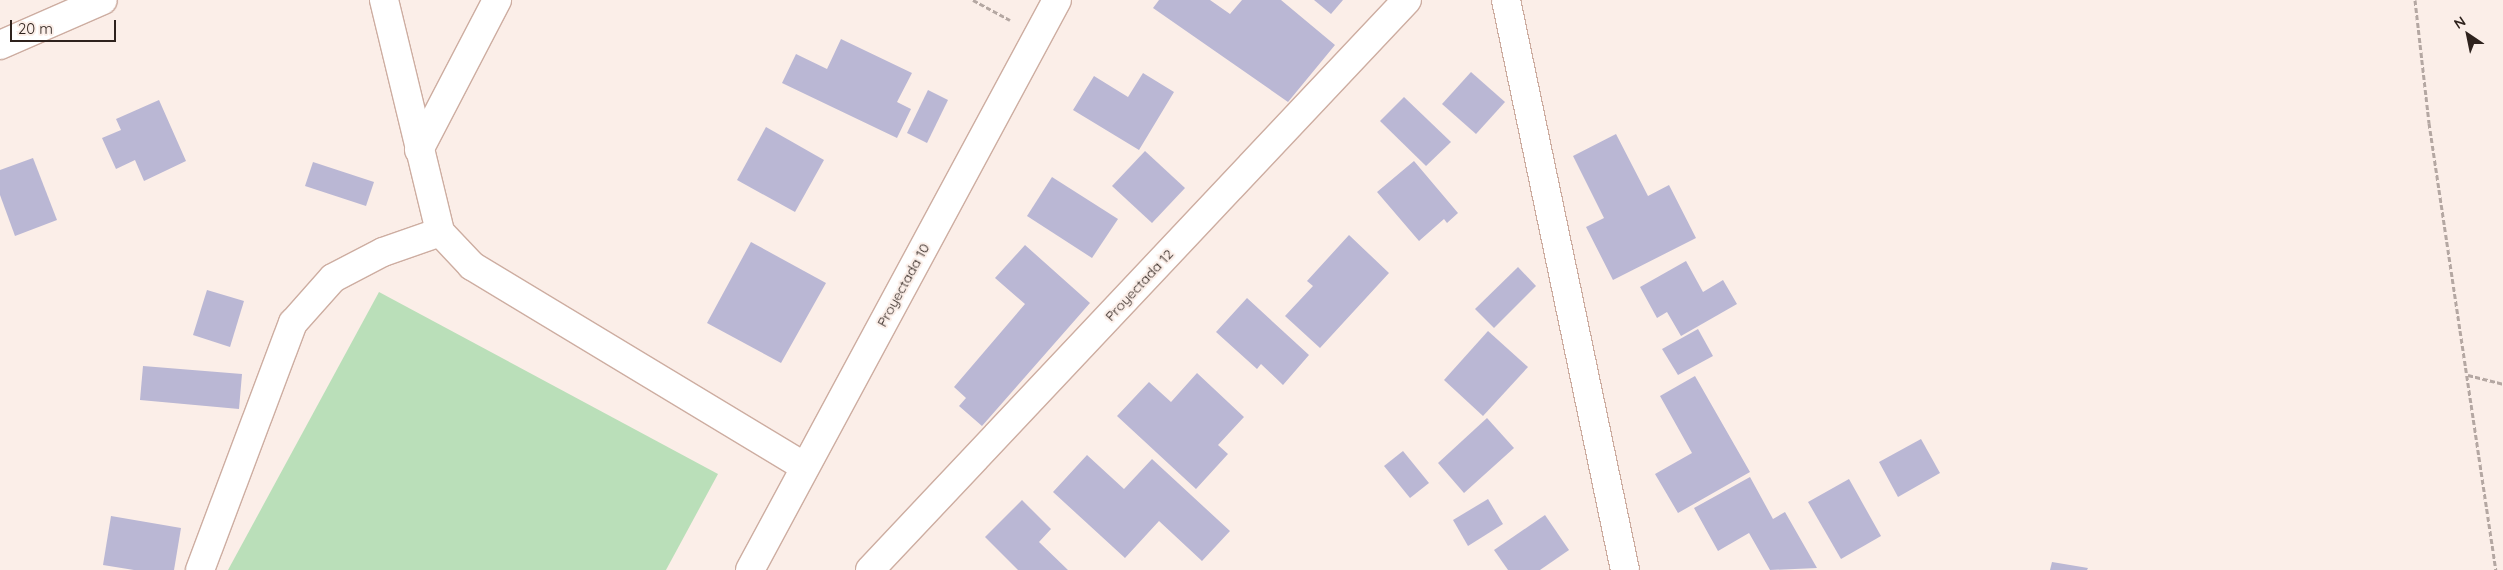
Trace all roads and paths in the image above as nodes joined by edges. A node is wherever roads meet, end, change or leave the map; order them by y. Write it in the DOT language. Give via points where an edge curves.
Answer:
graph roads {
  1 [pos="103,0"];
  2 [pos="384,0"];
  3 [pos="497,0"];
  4 [pos="973,0"];
  5 [pos="1057,0"];
  6 [pos="1407,0"];
  7 [pos="1506,0"];
  8 [pos="2415,0"];
  9 [pos="1038,35"];
  10 [pos="0,45"];
  11 [pos="419,150"];
  12 [pos="440,232"];
  13 [pos="2468,375"];
  14 [pos="2503,384"];
  15 [pos="804,466"];
  16 [pos="200,570"];
  17 [pos="750,570"];
  18 [pos="870,570"];
  19 [pos="1625,570"];
  20 [pos="2496,570"];
  1 -- 10 [label="street"];
  2 -- 11 [label="street"];
  3 -- 11 [label="street"];
  4 -- 9 [label="path"];
  5 -- 9 [label="street, Proyectada 10"];
  6 -- 18 [label="street, Proyectada 12"];
  7 -- 19 [label="street"];
  8 -- 13 [label="path" via="2429,122"];
  9 -- 15 [label="street, Proyectada 10"];
  11 -- 12 [label="street"];
  12 -- 15 [label="street" via="472,266"];
  12 -- 16 [label="street" via="383,252 333,278 293,323"];
  13 -- 14 [label="path"];
  13 -- 20 [label="path"];
  15 -- 17 [label="street, Proyectada 10"];
}
